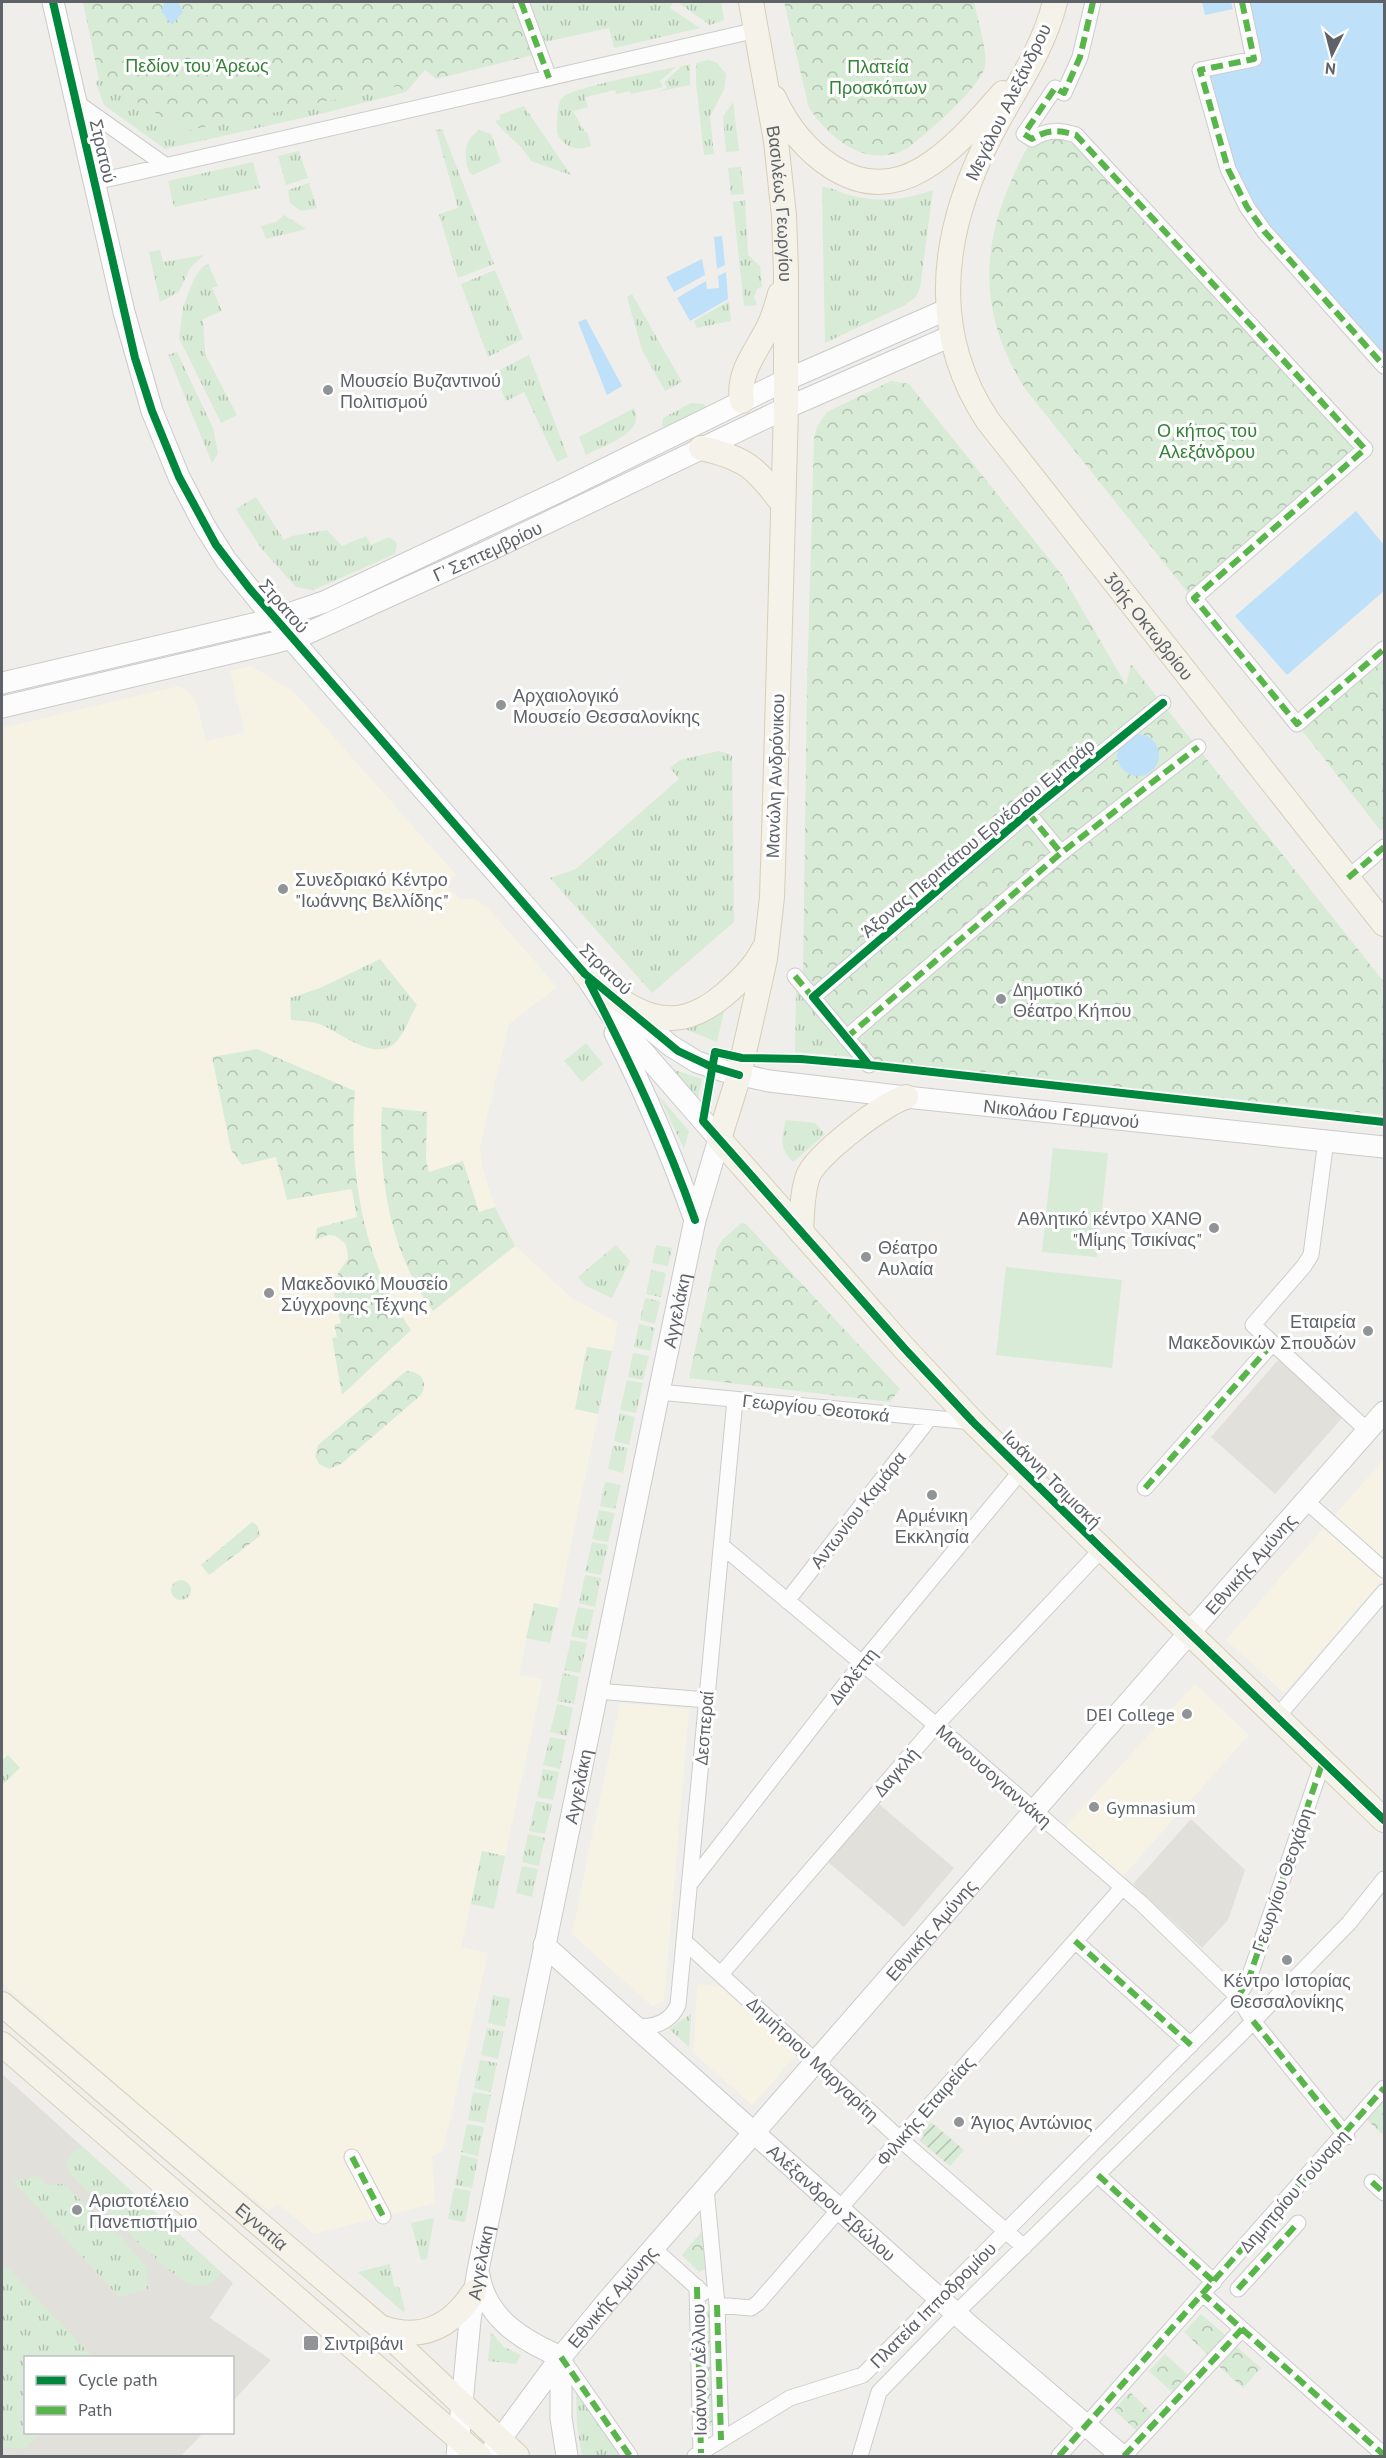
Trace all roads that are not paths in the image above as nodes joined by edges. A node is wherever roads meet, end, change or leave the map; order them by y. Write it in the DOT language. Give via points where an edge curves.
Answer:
graph roads {
  1 [pos="53,2"];
  2 [pos="521,2"];
  3 [pos="752,2"];
  4 [pos="1055,2"];
  5 [pos="1093,2"];
  6 [pos="1242,2"];
  7 [pos="757,30"];
  8 [pos="1028,67"];
  9 [pos="549,78"];
  10 [pos="767,79"];
  11 [pos="76,102"];
  12 [pos="165,165"];
  13 [pos="95,182"];
  14 [pos="786,272"];
  15 [pos="948,309"];
  16 [pos="951,336"];
  17 [pos="1384,366"];
  18 [pos="786,380"];
  19 [pos="742,401"];
  20 [pos="786,408"];
  21 [pos="701,448"];
  22 [pos="783,504"];
  23 [pos="274,619"];
  24 [pos="292,638"];
  25 [pos="1384,649"];
  26 [pos="2,683"];
  27 [pos="1163,703"];
  28 [pos="2,707"];
  29 [pos="1198,747"];
  30 [pos="1028,813"];
  31 [pos="1384,847"];
  32 [pos="1061,853"];
  33 [pos="1348,878"];
  34 [pos="1384,924"];
  35 [pos="767,939"];
  36 [pos="585,974"];
  37 [pos="795,976"];
  38 [pos="813,998"];
  39 [pos="846,1038"];
  40 [pos="869,1065"];
  41 [pos="739,1075"];
  42 [pos="906,1097"];
  43 [pos="719,1139"];
  44 [pos="1326,1140"];
  45 [pos="1384,1147"];
  46 [pos="695,1220"];
  47 [pos="801,1232"];
  48 [pos="1272,1344"];
  49 [pos="658,1392"];
  50 [pos="735,1400"];
  51 [pos="1384,1412"];
  52 [pos="929,1419"];
  53 [pos="973,1422"];
  54 [pos="1368,1431"];
  55 [pos="1021,1471"];
  56 [pos="1145,1488"];
  57 [pos="1306,1501"];
  58 [pos="722,1546"];
  59 [pos="1102,1549"];
  60 [pos="1384,1570"];
  61 [pos="1384,1592"];
  62 [pos="787,1601"];
  63 [pos="1190,1632"];
  64 [pos="862,1663"];
  65 [pos="597,1691"];
  66 [pos="707,1700"];
  67 [pos="1277,1717"];
  68 [pos="936,1725"];
  69 [pos="1323,1761"];
  70 [pos="1034,1811"];
  71 [pos="1384,1820"];
  72 [pos="1384,1879"];
  73 [pos="689,1885"];
  74 [pos="1122,1888"];
  75 [pos="684,1941"];
  76 [pos="1075,1941"];
  77 [pos="544,1945"];
  78 [pos="721,1974"];
  79 [pos="1238,1997"];
  80 [pos="2,2004"];
  81 [pos="1253,2021"];
  82 [pos="635,2026"];
  83 [pos="2,2044"];
  84 [pos="1191,2045"];
  85 [pos="816,2062"];
  86 [pos="1384,2088"];
  87 [pos="754,2132"];
  88 [pos="1346,2135"];
  89 [pos="900,2139"];
  90 [pos="352,2157"];
  91 [pos="1098,2175"];
  92 [pos="1372,2182"];
  93 [pos="706,2188"];
  94 [pos="1384,2193"];
  95 [pos="841,2210"];
  96 [pos="383,2216"];
  97 [pos="1298,2223"];
  98 [pos="1006,2231"];
  99 [pos="1024,2247"];
  100 [pos="653,2248"];
  101 [pos="476,2281"];
  102 [pos="1214,2282"];
  103 [pos="697,2287"];
  104 [pos="1238,2289"];
  105 [pos="1203,2294"];
  106 [pos="939,2298"];
  107 [pos="717,2305"];
  108 [pos="956,2313"];
  109 [pos="380,2327"];
  110 [pos="1242,2329"];
  111 [pos="561,2357"];
  112 [pos="863,2375"];
  113 [pos="879,2392"];
  114 [pos="463,2403"];
  115 [pos="1086,2426"];
  116 [pos="721,2440"];
  117 [pos="458,2448"];
  118 [pos="502,2451"];
  119 [pos="698,2455"];
  120 [pos="1384,2455"];
  121 [pos="479,2457"];
  122 [pos="567,2457"];
  123 [pos="630,2457"];
  124 [pos="860,2457"];
  125 [pos="1059,2457"];
  126 [pos="1123,2457"];
  1 -- 11 [label="main road, Στρατού"];
  2 -- 9 [label="street"];
  3 -- 7 [label="main road, Βασιλέως Γεωργίου"];
  4 -- 8 [label="main road, Μεγάλου Αλεξάνδρου"];
  5 -- 25 [label="street" via="1080,57 1064,93 1055,88 1024,134 1032,140 1053,130 1076,135 1365,449 1194,598 1297,724"];
  6 -- 17 [label="street" via="1254,59 1200,70 1228,169 1264,231"];
  7 -- 9 [label="street"];
  7 -- 10 [label="main road, Βασιλέως Γεωργίου"];
  8 -- 10 [label="main road" via="961,139 933,163 909,177 880,182 848,176 816,155 786,119"];
  8 -- 15 [label="main road, Μεγάλου Αλεξάνδρου" via="990,135 960,204 951,242"];
  9 -- 12 [label="street"];
  10 -- 14 [label="main road, Βασιλέως Γεωργίου" via="784,216"];
  11 -- 12 [label="street"];
  11 -- 13 [label="main road, Στρατού"];
  12 -- 13 [label="street"];
  13 -- 23 [label="main road, Στρατού" via="135,358 152,411 195,509 216,545"];
  14 -- 18 [label="main road, Βασιλέως Γεωργίου"];
  14 -- 19 [label="main road" via="769,326 742,375"];
  15 -- 16 [label="main road, 30ής Οκτωβρίου"];
  15 -- 18 [label="main road, Γ' Σεπτεμβρίου"];
  16 -- 20 [label="main road, Γ' Σεπτεμβρίου"];
  16 -- 33 [label="main road, 30ής Οκτωβρίου" via="963,376 988,421"];
  18 -- 19 [label="main road, Γ' Σεπτεμβρίου"];
  18 -- 20 [label="main road, Βασιλέως Γεωργίου"];
  19 -- 23 [label="main road, Γ' Σεπτεμβρίου" via="360,586"];
  20 -- 21 [label="main road, Γ' Σεπτεμβρίου"];
  20 -- 22 [label="main road, Μανώλη Ανδρόνικου"];
  21 -- 22 [label="main road" via="728,454 747,465"];
  21 -- 24 [label="main road, Γ' Σεπτεμβρίου" via="486,552"];
  22 -- 35 [label="main road, Μανώλη Ανδρόνικου" via="772,897"];
  23 -- 24 [label="main road, Στρατού"];
  23 -- 26 [label="main road, Γ' Σεπτεμβρίου"];
  24 -- 28 [label="main road, Γ' Σεπτεμβρίου"];
  24 -- 36 [label="main road, Στρατού"];
  27 -- 30 [label="street, Άξονας Περιπάτου Ερνέστου Εμπράρ"];
  29 -- 32 [label="street"];
  30 -- 32 [label="street"];
  30 -- 38 [label="street, Άξονας Περιπάτου Ερνέστου Εμπράρ"];
  31 -- 33 [label="street"];
  32 -- 39 [label="street"];
  33 -- 34 [label="main road, 30ής Οκτωβρίου"];
  35 -- 36 [label="main road" via="759,957 739,982 710,1007 688,1016 645,1014 618,1000"];
  35 -- 41 [label="main road, Μανώλη Ανδρόνικου"];
  36 -- 41 [label="main road, Στρατού" via="678,1051 712,1068"];
  36 -- 43 [label="main road, Στρατού" via="612,1016"];
  36 -- 46 [label="main road" via="640,1083"];
  37 -- 38 [label="street"];
  38 -- 39 [label="street"];
  39 -- 40 [label="street"];
  41 -- 42 [label="main road, Νικολάου Γερμανού"];
  41 -- 43 [label="main road, Μανώλη Ανδρόνικου"];
  42 -- 44 [label="main road, Νικολάου Γερμανού"];
  42 -- 47 [label="main road" via="866,1119 813,1167 805,1188"];
  43 -- 46 [label="main road, Αγγελάκη"];
  43 -- 47 [label="main road, Ιωάννη Τσιμισκή"];
  44 -- 45 [label="main road, Νικολάου Γερμανού"];
  44 -- 48 [label="street" via="1311,1255 1253,1324"];
  46 -- 49 [label="main road, Αγγελάκη"];
  47 -- 53 [label="main road, Ιωάννη Τσιμισκή"];
  48 -- 54 [label="street"];
  48 -- 56 [label="street"];
  49 -- 50 [label="street, Γεωργίου Θεοτοκά"];
  49 -- 65 [label="main road, Αγγελάκη"];
  50 -- 52 [label="street, Γεωργίου Θεοτοκά"];
  50 -- 58 [label="street, Δεσπεραί"];
  51 -- 54 [label="main road, Εθνικής Αμύνης"];
  52 -- 53 [label="street, Γεωργίου Θεοτοκά"];
  52 -- 62 [label="street, Αντωνίου Καμάρα"];
  53 -- 55 [label="main road, Ιωάννη Τσιμισκή"];
  54 -- 57 [label="main road, Εθνικής Αμύνης"];
  55 -- 59 [label="main road, Ιωάννη Τσιμισκή"];
  55 -- 64 [label="street, Διαλέττη"];
  57 -- 60 [label="street"];
  57 -- 63 [label="main road, Εθνικής Αμύνης"];
  58 -- 62 [label="street, Μανουσογιαννάκη"];
  58 -- 66 [label="street, Δεσπεραί"];
  59 -- 63 [label="main road, Ιωάννη Τσιμισκή"];
  59 -- 68 [label="street, Δαγκλή"];
  61 -- 67 [label="street"];
  62 -- 64 [label="street, Μανουσογιαννάκη"];
  63 -- 67 [label="main road, Ιωάννη Τσιμισκή"];
  63 -- 70 [label="main road, Εθνικής Αμύνης"];
  64 -- 68 [label="street, Μανουσογιαννάκη"];
  64 -- 73 [label="street, Διαλέττη"];
  65 -- 66 [label="street"];
  65 -- 77 [label="main road, Αγγελάκη"];
  66 -- 73 [label="street, Δεσπεραί"];
  67 -- 69 [label="main road, Ιωάννη Τσιμισκή"];
  68 -- 70 [label="street, Μανουσογιαννάκη"];
  68 -- 78 [label="street, Δαγκλή"];
  69 -- 71 [label="main road, Ιωάννη Τσιμισκή"];
  69 -- 79 [label="street, Γεωργίου Θεοχάρη" via="1249,1978"];
  70 -- 74 [label="street, Μανουσογιαννάκη"];
  70 -- 85 [label="main road, Εθνικής Αμύνης"];
  72 -- 81 [label="street, Πλατεία Ιπποδρομίου" via="1349,1923"];
  73 -- 75 [label="street, Δεσπεραί"];
  74 -- 76 [label="street, Φιλικής Εταιρείας"];
  74 -- 79 [label="street, Μανουσογιαννάκη"];
  75 -- 78 [label="street, Δημήτριου Μαργαρίτη"];
  75 -- 82 [label="street, Δεσπεραί" via="675,2012 652,2026"];
  76 -- 84 [label="street"];
  76 -- 89 [label="street, Φιλικής Εταιρείας"];
  77 -- 82 [label="main road, Αλέξανδρου Σβώλου"];
  77 -- 101 [label="main road, Αγγελάκη"];
  78 -- 85 [label="street, Δημήτριου Μαργαρίτη"];
  79 -- 81 [label="street, Μανουσογιαννάκη"];
  79 -- 84 [label="street, Πλατεία Ιπποδρομίου"];
  80 -- 109 [label="main road, Εγνατία"];
  81 -- 88 [label="street, Μανουσογιαννάκη"];
  81 -- 91 [label="street, Πλατεία Ιπποδρομίου"];
  82 -- 87 [label="main road, Αλέξανδρου Σβώλου"];
  83 -- 117 [label="main road, Εγνατία"];
  84 -- 98 [label="street, Πλατεία Ιπποδρομίου"];
  85 -- 87 [label="main road, Εθνικής Αμύνης"];
  85 -- 89 [label="street, Δημήτριου Μαργαρίτη"];
  86 -- 88 [label="street, Δημητρίου Γούναρη"];
  87 -- 93 [label="main road, Εθνικής Αμύνης"];
  87 -- 95 [label="main road, Αλέξανδρου Σβώλου"];
  88 -- 102 [label="street, Δημητρίου Γούναρη"];
  89 -- 95 [label="street, Φιλικής Εταιρείας"];
  89 -- 98 [label="street, Δημήτριου Μαργαρίτη"];
  90 -- 96 [label="street"];
  91 -- 99 [label="street, Πλατεία Ιπποδρομίου"];
  91 -- 102 [label="street"];
  92 -- 94 [label="street"];
  93 -- 100 [label="main road, Εθνικής Αμύνης"];
  93 -- 107 [label="street, Ιωάννου Δέλλιου"];
  95 -- 106 [label="main road, Αλέξανδρου Σβώλου"];
  95 -- 107 [label="street, Φιλικής Εταιρείας" via="755,2307"];
  97 -- 104 [label="street, Δημητρίου Γούναρη"];
  98 -- 99 [label="street, Δημήτριου Μαργαρίτη"];
  98 -- 106 [label="street, Πλατεία Ιπποδρομίου"];
  99 -- 108 [label="street, Πλατεία Ιπποδρομίου"];
  100 -- 103 [label="street, Ιωάννου Δέλλιου"];
  100 -- 111 [label="main road, Εθνικής Αμύνης"];
  101 -- 109 [label="main road" via="458,2314 434,2328 407,2333"];
  101 -- 111 [label="main road" via="507,2325 529,2342"];
  101 -- 114 [label="main road, Αγγελάκη"];
  102 -- 105 [label="street, Δημητρίου Γούναρη"];
  103 -- 107 [label="street, Ιωάννου Δέλλιου"];
  103 -- 119 [label="street, Ιωάννου Δέλλιου"];
  105 -- 110 [label="street"];
  105 -- 115 [label="street, Δημητρίου Γούναρη"];
  106 -- 108 [label="main road, Αλέξανδρου Σβώλου"];
  106 -- 112 [label="street, Πλατεία Ιπποδρομίου"];
  107 -- 116 [label="street, Ιωάννου Δέλλιου"];
  108 -- 113 [label="street, Πλατεία Ιπποδρομίου"];
  108 -- 115 [label="main road, Αλέξανδρου Σβώλου"];
  109 -- 114 [label="main road, Εγνατία"];
  110 -- 120 [label="street"];
  110 -- 126 [label="street"];
  111 -- 118 [label="main road, Εθνικής Αμύνης"];
  111 -- 122 [label="main road" via="561,2418"];
  111 -- 123 [label="street"];
  112 -- 113 [label="street, Πλατεία Ιπποδρομίου"];
  112 -- 116 [label="street" via="790,2398"];
  113 -- 124 [label="street"];
  114 -- 117 [label="main road, Αγγελάκη"];
  114 -- 118 [label="main road, Εγνατία"];
  115 -- 125 [label="street, Δημητρίου Γούναρη"];
  115 -- 126 [label="main road, Αλέξανδρου Σβώλου"];
  116 -- 119 [label="street"];
  117 -- 121 [label="main road, Εγνατία"];
}
